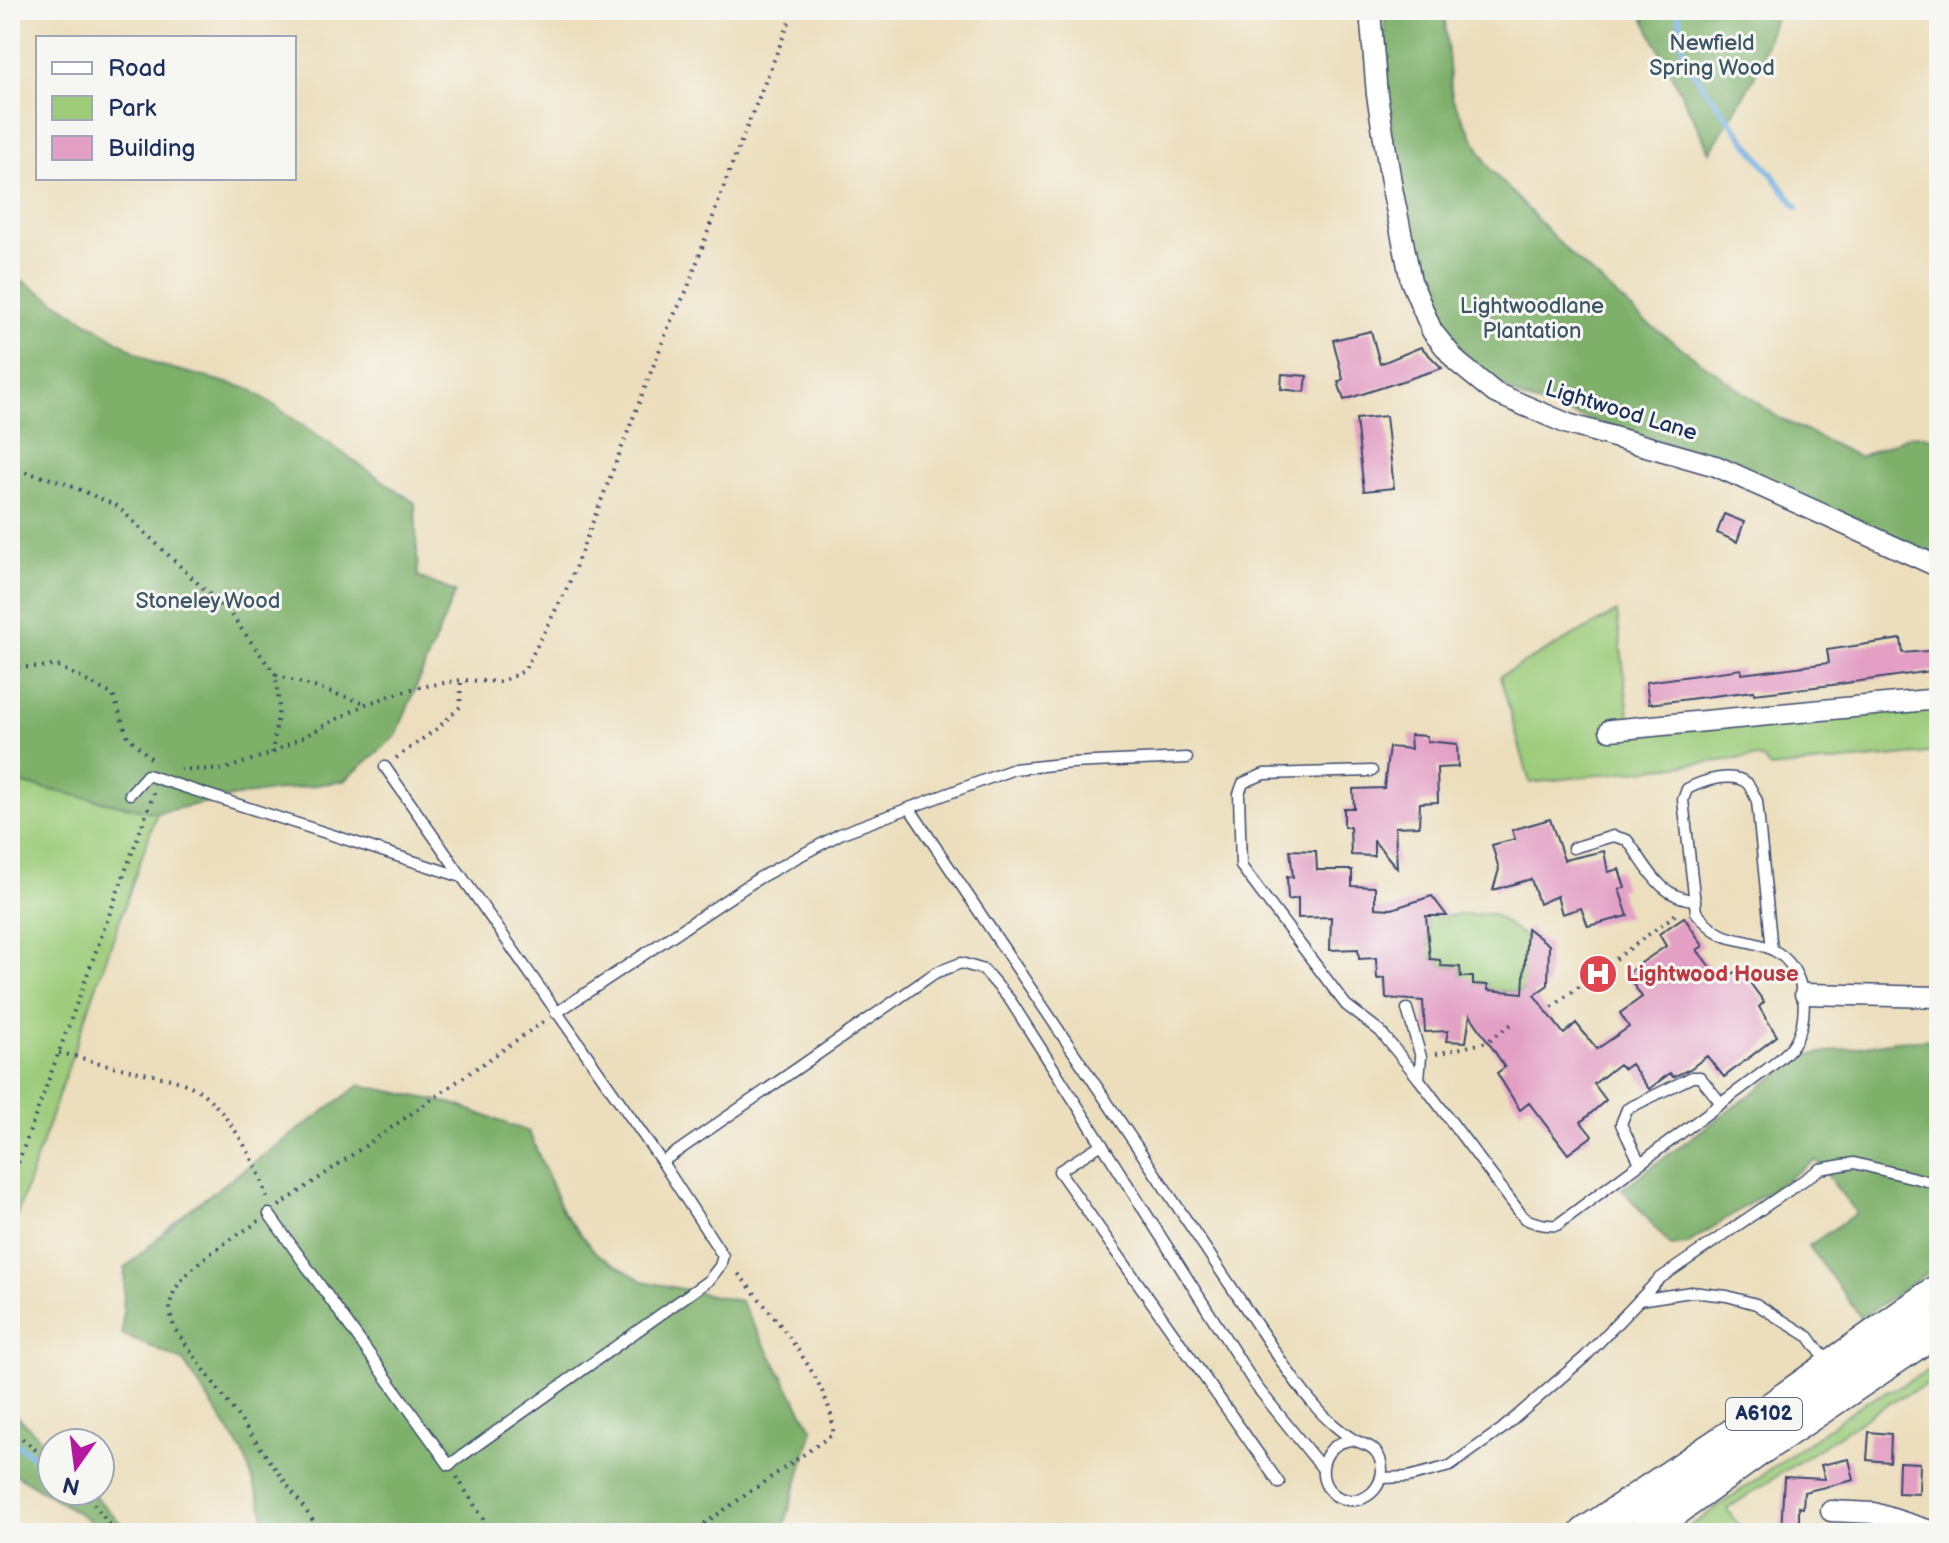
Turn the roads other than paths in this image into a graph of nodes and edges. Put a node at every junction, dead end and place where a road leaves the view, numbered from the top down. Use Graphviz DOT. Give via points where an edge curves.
graph roads {
  1 [pos="1370,15"];
  2 [pos="1939,567"];
  3 [pos="1939,699"];
  4 [pos="1610,730"];
  5 [pos="1187,758"];
  6 [pos="385,767"];
  7 [pos="1372,771"];
  8 [pos="130,794"];
  9 [pos="910,809"];
  10 [pos="1573,848"];
  11 [pos="462,877"];
  12 [pos="1695,900"];
  13 [pos="1772,950"];
  14 [pos="1805,994"];
  15 [pos="1939,997"];
  16 [pos="1407,1009"];
  17 [pos="556,1013"];
  18 [pos="1419,1079"];
  19 [pos="1721,1103"];
  20 [pos="1102,1144"];
  21 [pos="662,1162"];
  22 [pos="1640,1163"];
  23 [pos="1939,1184"];
  24 [pos="269,1214"];
  25 [pos="1939,1290"];
  26 [pos="1639,1300"];
  27 [pos="1939,1328"];
  28 [pos="1831,1367"];
  29 [pos="1354,1440"];
  30 [pos="1322,1468"];
  31 [pos="1381,1478"];
  32 [pos="1279,1483"];
  33 [pos="1831,1511"];
  34 [pos="1586,1533"];
  35 [pos="1643,1533"];
  36 [pos="1937,1533"];
  1 -- 2 [label="street, Lightwood Lane" via="1377,95 1411,281 1432,331 1457,362 1495,393 1568,424 1716,466"];
  3 -- 4 [label="street"];
  5 -- 9 [label="lane" via="1014,769"];
  6 -- 11 [label="lane"];
  7 -- 18 [label="lane" via="1264,774 1243,783 1241,866 1346,1005 1380,1031"];
  8 -- 11 [label="lane" via="147,775 161,774"];
  9 -- 17 [label="lane" via="842,833 759,878"];
  9 -- 29 [label="lane" via="1259,1328 1316,1408"];
  10 -- 12 [label="lane" via="1613,836 1627,840 1666,890"];
  11 -- 17 [label="lane"];
  12 -- 13 [label="lane" via="1696,912 1707,926 1729,939"];
  12 -- 13 [label="lane" via="1683,800 1687,789 1712,779 1740,779 1757,801"];
  13 -- 14 [label="lane" via="1784,959"];
  14 -- 15 [label="street"];
  14 -- 19 [label="lane" via="1800,1030 1791,1048"];
  16 -- 18 [label="lane" via="1421,1057"];
  17 -- 21 [label="lane"];
  18 -- 22 [label="lane" via="1533,1223 1557,1225"];
  19 -- 22 [label="lane"];
  19 -- 22 [label="lane" via="1700,1077 1692,1077 1627,1109 1621,1124"];
  20 -- 21 [label="lane" via="1010,1000 984,970 961,963 935,973"];
  20 -- 30 [label="lane" via="1256,1386"];
  20 -- 32 [label="lane" via="1059,1171"];
  21 -- 24 [label="lane" via="723,1256 720,1266 709,1280 449,1465"];
  23 -- 26 [label="lane" via="1854,1163 1820,1169 1659,1279"];
  25 -- 28 [label="highway, A6102"];
  26 -- 28 [label="lane" via="1691,1292 1756,1304 1809,1337"];
  26 -- 31 [label="lane" via="1585,1357 1450,1466"];
  27 -- 35 [label="highway, A6102"];
  28 -- 34 [label="highway, A6102"];
  29 -- 30 [label="lane" via="1330,1450"];
  29 -- 31 [label="lane" via="1379,1456"];
  30 -- 31 [label="lane" via="1326,1484 1345,1499 1369,1495"];
  33 -- 36 [label="street" via="1874,1513"];
}
